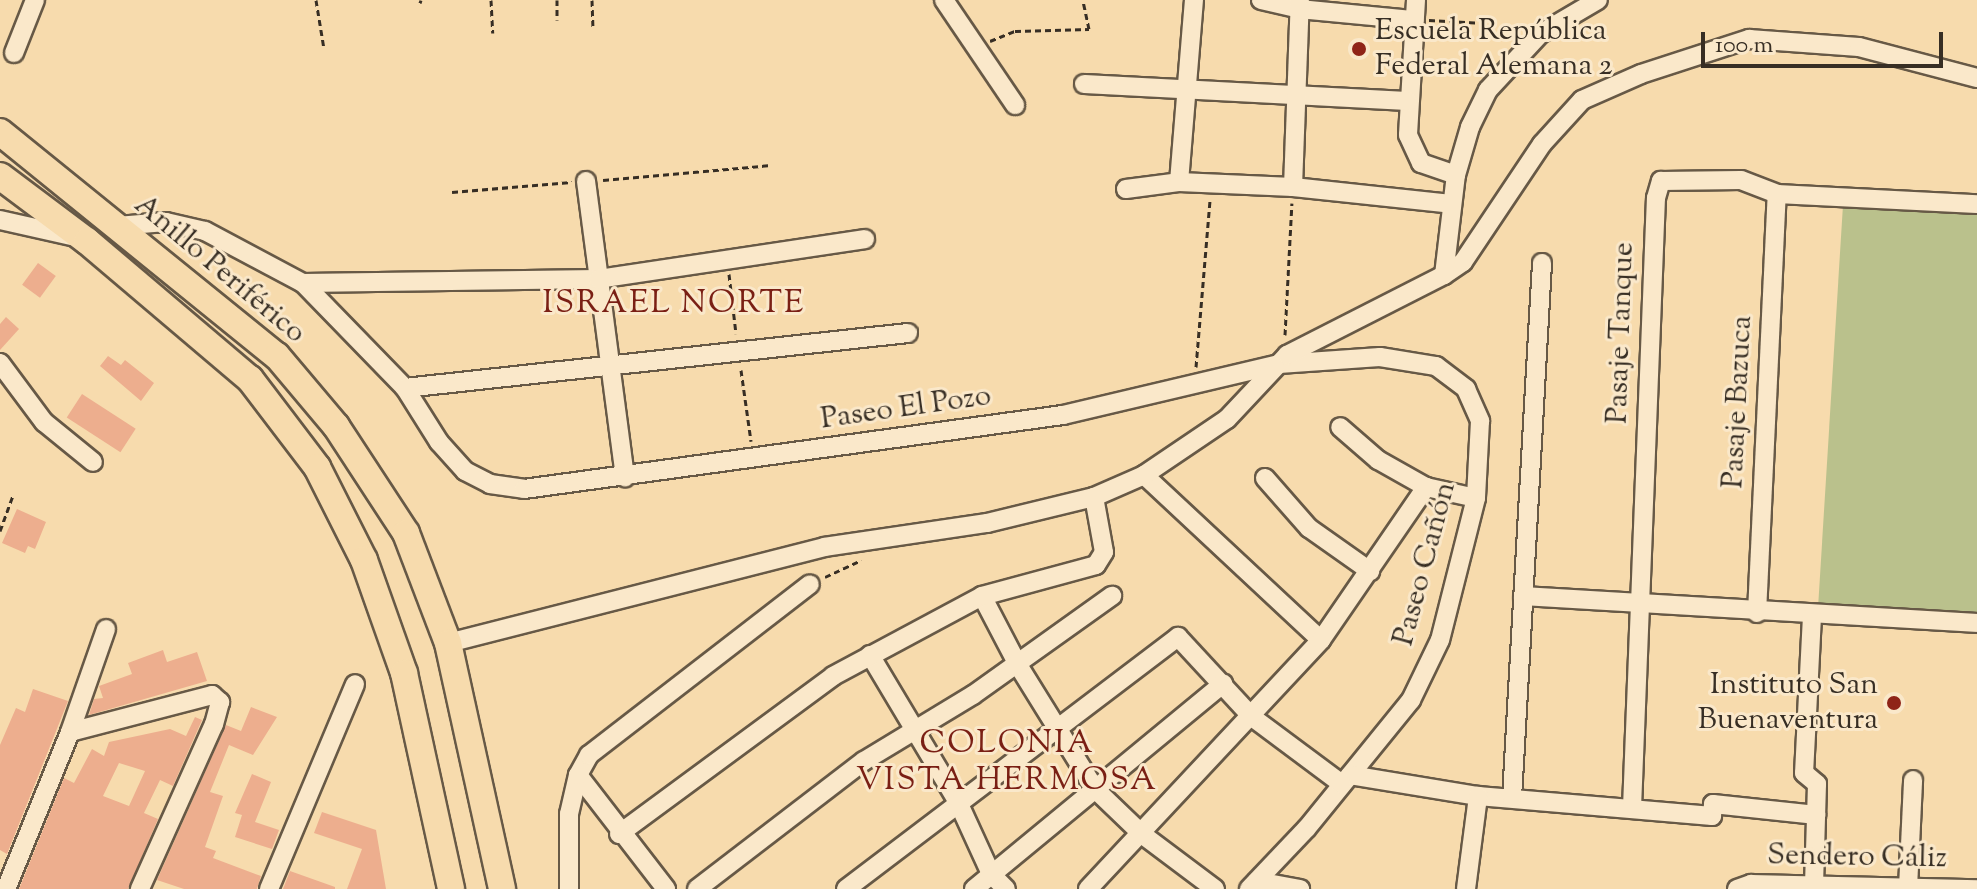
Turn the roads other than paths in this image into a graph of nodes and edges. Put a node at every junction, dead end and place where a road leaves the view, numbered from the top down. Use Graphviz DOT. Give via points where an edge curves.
graph roads {
  1 [pos="35,0"];
  2 [pos="944,0"];
  3 [pos="1194,0"];
  4 [pos="1261,0"];
  5 [pos="1416,0"];
  6 [pos="1598,0"];
  7 [pos="1300,5"];
  8 [pos="1414,20"];
  9 [pos="14,53"];
  10 [pos="1977,78"];
  11 [pos="1084,84"];
  12 [pos="1185,86"];
  13 [pos="1298,93"];
  14 [pos="1408,101"];
  15 [pos="1015,105"];
  16 [pos="3,132"];
  17 [pos="1456,175"];
  18 [pos="0,176"];
  19 [pos="586,181"];
  20 [pos="1179,182"];
  21 [pos="1293,187"];
  22 [pos="1126,189"];
  23 [pos="1777,194"];
  24 [pos="1451,204"];
  25 [pos="1977,204"];
  26 [pos="0,220"];
  27 [pos="117,226"];
  28 [pos="865,239"];
  29 [pos="87,241"];
  30 [pos="1542,263"];
  31 [pos="1444,275"];
  32 [pos="598,279"];
  33 [pos="303,283"];
  34 [pos="908,333"];
  35 [pos="1283,360"];
  36 [pos="0,363"];
  37 [pos="610,364"];
  38 [pos="405,388"];
  39 [pos="1340,427"];
  40 [pos="93,462"];
  41 [pos="1144,475"];
  42 [pos="625,477"];
  43 [pos="1265,478"];
  44 [pos="1426,487"];
  45 [pos="1094,497"];
  46 [pos="1476,498"];
  47 [pos="1370,571"];
  48 [pos="810,584"];
  49 [pos="982,596"];
  50 [pos="1112,596"];
  51 [pos="1523,596"];
  52 [pos="1639,603"];
  53 [pos="1757,613"];
  54 [pos="1812,616"];
  55 [pos="1977,623"];
  56 [pos="106,629"];
  57 [pos="1321,640"];
  58 [pos="448,643"];
  59 [pos="870,655"];
  60 [pos="1018,665"];
  61 [pos="355,684"];
  62 [pos="1223,684"];
  63 [pos="1252,717"];
  64 [pos="1056,730"];
  65 [pos="914,731"];
  66 [pos="70,732"];
  67 [pos="578,775"];
  68 [pos="1346,779"];
  69 [pos="1913,780"];
  70 [pos="1095,789"];
  71 [pos="1478,796"];
  72 [pos="1512,798"];
  73 [pos="959,804"];
  74 [pos="1632,808"];
  75 [pos="1816,815"];
  76 [pos="619,834"];
  77 [pos="1143,835"];
  78 [pos="991,874"];
  79 [pos="1253,885"];
  80 [pos="1824,886"];
  81 [pos="1908,888"];
  82 [pos="6,889"];
  83 [pos="140,889"];
  84 [pos="269,889"];
  85 [pos="451,889"];
  86 [pos="502,889"];
  87 [pos="569,889"];
  88 [pos="666,889"];
  89 [pos="697,889"];
  90 [pos="846,889"];
  91 [pos="974,889"];
  92 [pos="1006,889"];
  93 [pos="1088,889"];
  94 [pos="1215,889"];
  95 [pos="1300,889"];
  96 [pos="1466,889"];
  97 [pos="1737,889"];
  98 [pos="1939,889"];
  99 [pos="1977,889"];
  1 -- 9 [label="street"];
  2 -- 15 [label="street"];
  3 -- 12 [label="street"];
  4 -- 7 [label="street"];
  5 -- 8 [label="street"];
  6 -- 17 [label="street" via="1517,53 1488,90"];
  7 -- 8 [label="street"];
  7 -- 13 [label="street"];
  8 -- 14 [label="street"];
  10 -- 31 [label="street, Paseo El Pozo" via="1859,47 1749,39 1641,74 1582,100 1542,144 1463,262"];
  11 -- 12 [label="street"];
  12 -- 13 [label="street"];
  12 -- 20 [label="street"];
  13 -- 14 [label="street"];
  13 -- 21 [label="street"];
  14 -- 17 [label="street" via="1411,148 1421,163"];
  16 -- 27 [label="highway, Anillo Periférico"];
  17 -- 24 [label="street"];
  18 -- 29 [label="highway, Anillo Periférico"];
  19 -- 32 [label="street"];
  20 -- 21 [label="street"];
  20 -- 22 [label="street"];
  21 -- 24 [label="street"];
  23 -- 25 [label="street, Pasaje Tanque"];
  23 -- 52 [label="street, Pasaje Tanque" via="1741,180 1683,177 1661,181 1657,190"];
  23 -- 53 [label="street, Pasaje Bazuca"];
  24 -- 31 [label="street"];
  26 -- 29 [label="street"];
  27 -- 33 [label="street, Paseo El Pozo" via="166,222 205,231"];
  27 -- 58 [label="highway, Anillo Periférico" via="277,356 336,426 406,533"];
  28 -- 32 [label="street"];
  29 -- 85 [label="highway, Anillo Periférico" via="250,379 317,467 364,560 404,673"];
  30 -- 51 [label="street"];
  31 -- 35 [label="street, Paseo El Pozo"];
  32 -- 33 [label="street"];
  32 -- 37 [label="street"];
  33 -- 38 [label="street, Paseo El Pozo"];
  34 -- 37 [label="street"];
  35 -- 41 [label="street" via="1227,419"];
  35 -- 42 [label="street, Paseo El Pozo" via="1063,415"];
  35 -- 46 [label="street, Paseo Cañón" via="1380,357 1436,366 1466,389 1480,421"];
  36 -- 40 [label="street" via="44,422"];
  37 -- 38 [label="street"];
  37 -- 42 [label="street"];
  38 -- 42 [label="street, Paseo El Pozo" via="439,442 465,471 490,484 524,489"];
  39 -- 44 [label="street" via="1378,460"];
  41 -- 45 [label="street"];
  41 -- 57 [label="street"];
  43 -- 47 [label="street" via="1309,528"];
  44 -- 46 [label="street"];
  44 -- 47 [label="street"];
  45 -- 49 [label="street" via="1104,552 1096,565"];
  45 -- 58 [label="street" via="987,523 824,547"];
  46 -- 68 [label="street, Paseo Cañón" via="1440,640 1411,700"];
  47 -- 57 [label="street"];
  48 -- 67 [label="street" via="609,737 589,755"];
  49 -- 59 [label="street"];
  49 -- 60 [label="street"];
  50 -- 60 [label="street"];
  51 -- 52 [label="street"];
  51 -- 72 [label="street"];
  52 -- 53 [label="street"];
  52 -- 74 [label="street, Pasaje Tanque"];
  53 -- 54 [label="street"];
  54 -- 55 [label="street"];
  54 -- 75 [label="street" via="1804,773 1817,784"];
  56 -- 66 [label="street"];
  57 -- 63 [label="street"];
  58 -- 86 [label="highway, Anillo Periférico"];
  59 -- 65 [label="street"];
  59 -- 76 [label="street" via="833,676"];
  60 -- 64 [label="street"];
  60 -- 65 [label="street"];
  61 -- 84 [label="street"];
  62 -- 63 [label="street"];
  62 -- 64 [label="street" via="1178,637"];
  62 -- 70 [label="street"];
  63 -- 68 [label="street"];
  63 -- 77 [label="street"];
  64 -- 70 [label="street"];
  64 -- 73 [label="street"];
  65 -- 73 [label="street"];
  65 -- 89 [label="street" via="864,761"];
  66 -- 82 [label="street"];
  66 -- 83 [label="street" via="201,696 212,695 220,702"];
  67 -- 76 [label="street"];
  67 -- 87 [label="street" via="569,814"];
  68 -- 71 [label="street"];
  68 -- 79 [label="street, Paseo Cañón"];
  69 -- 81 [label="street"];
  70 -- 77 [label="street"];
  70 -- 78 [label="street"];
  71 -- 72 [label="street"];
  71 -- 96 [label="street"];
  72 -- 74 [label="street"];
  73 -- 78 [label="street"];
  73 -- 90 [label="street"];
  74 -- 75 [label="street" via="1712,816 1713,804"];
  75 -- 80 [label="street"];
  76 -- 88 [label="street"];
  77 -- 93 [label="street"];
  77 -- 94 [label="street"];
  78 -- 91 [label="street"];
  78 -- 92 [label="street"];
  79 -- 95 [label="street"];
  80 -- 81 [label="street, Sendero Cáliz"];
  80 -- 97 [label="street, Sendero Cáliz" via="1751,884"];
  81 -- 98 [label="street, Sendero Cáliz"];
  98 -- 99 [label="street, Sendero Cáliz"];
}
